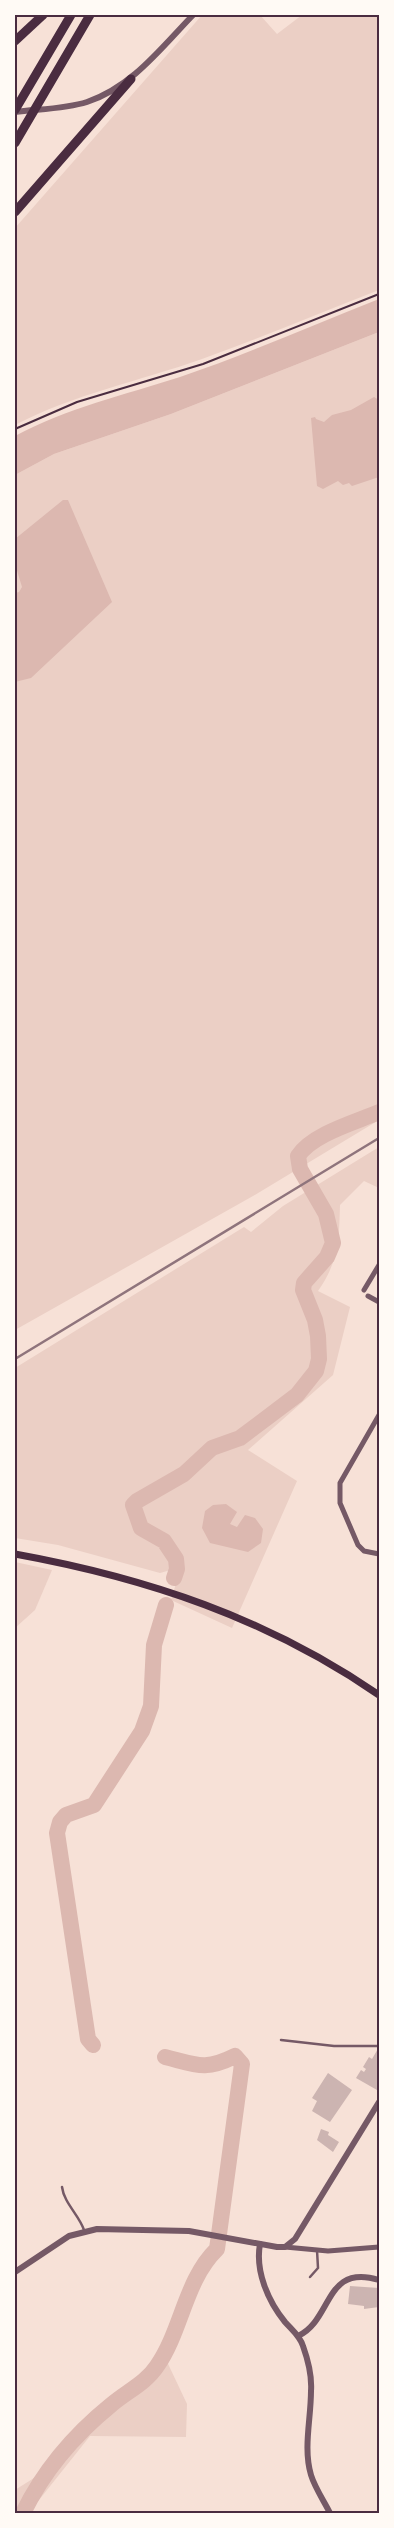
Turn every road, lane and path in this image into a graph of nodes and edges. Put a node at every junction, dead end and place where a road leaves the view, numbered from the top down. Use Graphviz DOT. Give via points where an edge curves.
graph roads {
  1 [pos="43,15"];
  2 [pos="71,15"];
  3 [pos="90,15"];
  4 [pos="194,15"];
  5 [pos="15,41"];
  6 [pos="131,79"];
  7 [pos="15,111"];
  8 [pos="15,143"];
  9 [pos="15,212"];
  10 [pos="379,294"];
  11 [pos="15,428"];
  12 [pos="379,1265"];
  13 [pos="364,1290"];
  14 [pos="368,1296"];
  15 [pos="379,1302"];
  16 [pos="379,1416"];
  17 [pos="15,1554"];
  18 [pos="379,1554"];
  19 [pos="379,1695"];
  20 [pos="281,2040"];
  21 [pos="379,2046"];
  22 [pos="379,2102"];
  23 [pos="62,2187"];
  24 [pos="84,2230"];
  25 [pos="260,2244"];
  26 [pos="285,2247"];
  27 [pos="379,2247"];
  28 [pos="314,2250"];
  29 [pos="15,2272"];
  30 [pos="310,2277"];
  31 [pos="379,2280"];
  32 [pos="15,2291"];
  33 [pos="15,2309"];
  34 [pos="298,2336"];
  35 [pos="330,2513"];
  1 -- 5 [label="highway"];
  2 -- 7 [label="highway"];
  3 -- 8 [label="highway"];
  4 -- 6 [label="street"];
  6 -- 7 [label="street" via="100,97 69,106"];
  6 -- 9 [label="highway"];
  10 -- 11 [label="path" via="203,364 78,402"];
  12 -- 13 [label="street"];
  14 -- 15 [label="street"];
  16 -- 18 [label="street" via="340,1483 339,1494 358,1545 364,1551"];
  17 -- 19 [label="main road" via="97,1570 181,1594 282,1638"];
  20 -- 21 [label="lane" via="334,2046"];
  22 -- 26 [label="street" via="295,2239"];
  23 -- 24 [label="lane" via="63,2195 80,2218"];
  24 -- 25 [label="street" via="189,2231"];
  24 -- 29 [label="street" via="63,2239"];
  25 -- 26 [label="street"];
  25 -- 34 [label="street" via="259,2265 268,2296"];
  26 -- 28 [label="street"];
  27 -- 28 [label="street" via="347,2251"];
  28 -- 30 [label="lane" via="318,2268"];
  31 -- 34 [label="street" via="359,2277 340,2284 310,2327"];
  32 -- 33 [label="path"];
  34 -- 35 [label="street" via="311,2379 308,2452 311,2476"];
}
